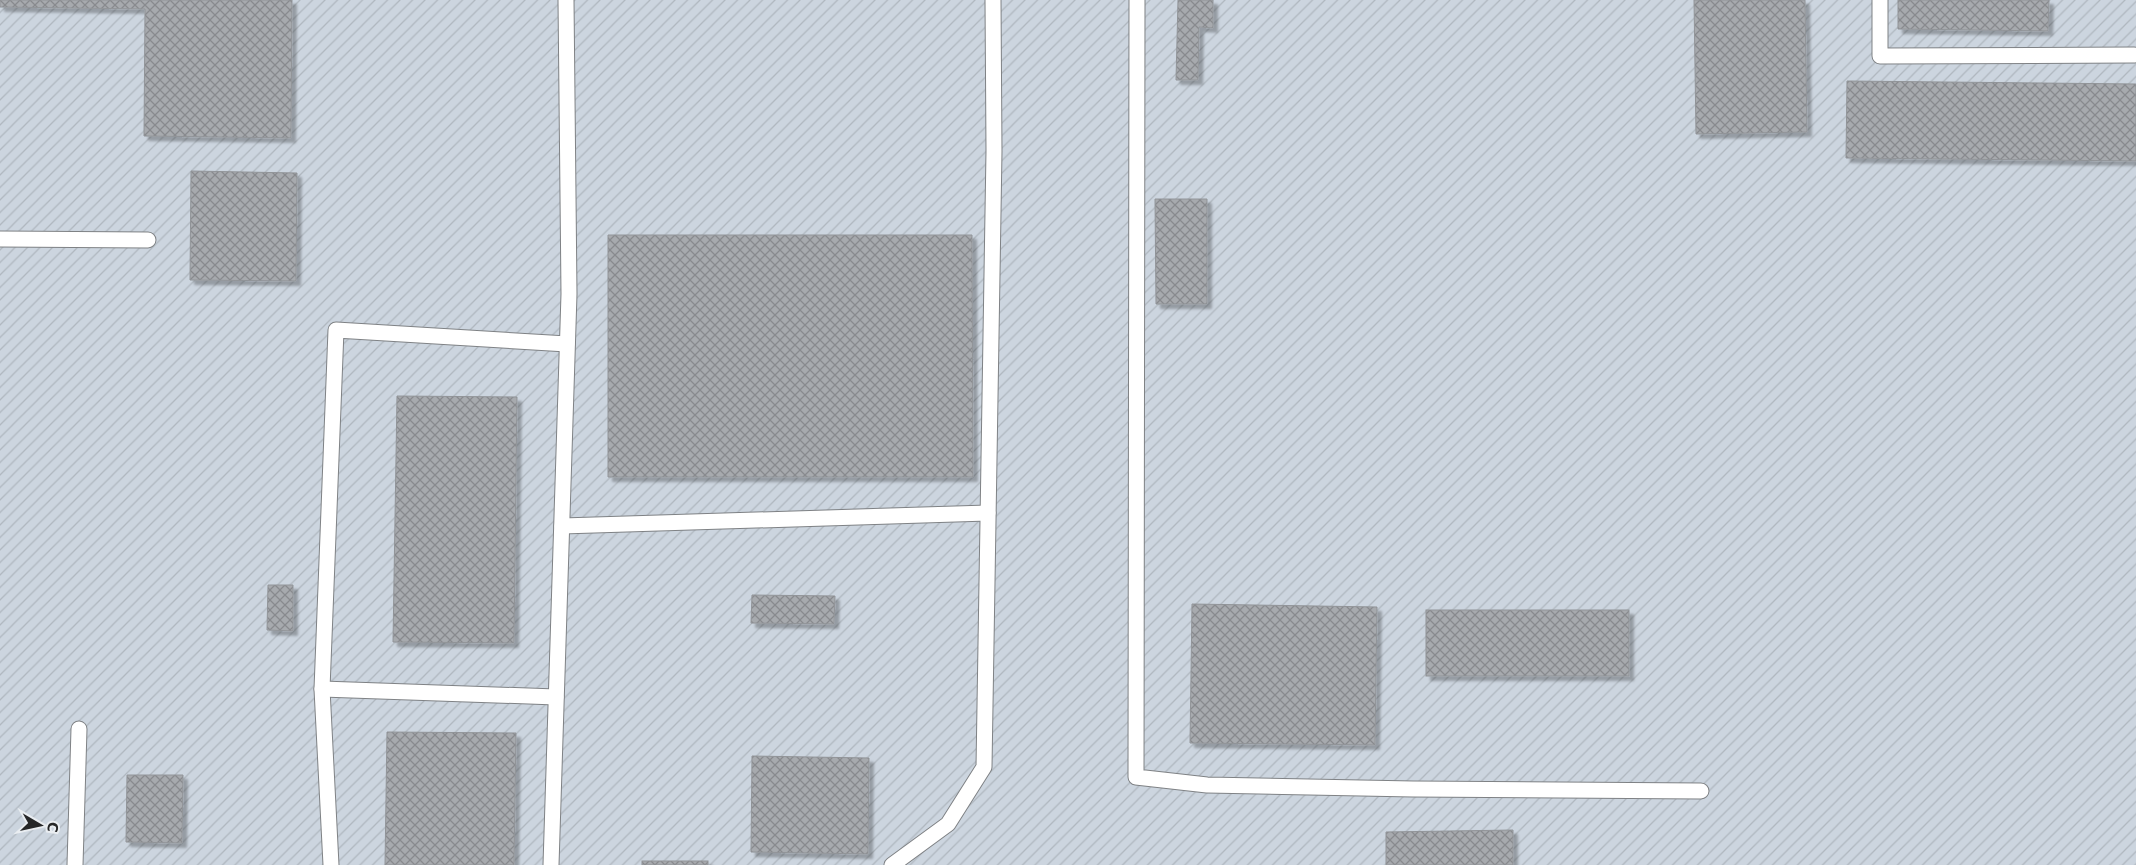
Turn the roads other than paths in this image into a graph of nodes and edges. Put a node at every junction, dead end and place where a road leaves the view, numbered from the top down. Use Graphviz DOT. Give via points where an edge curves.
graph roads {
  1 [pos="566,0"];
  2 [pos="993,0"];
  3 [pos="1137,0"];
  4 [pos="1880,0"];
  5 [pos="2134,55"];
  6 [pos="0,239"];
  7 [pos="148,240"];
  8 [pos="567,344"];
  9 [pos="988,513"];
  10 [pos="562,526"];
  11 [pos="322,689"];
  12 [pos="556,697"];
  13 [pos="79,729"];
  14 [pos="1701,791"];
  15 [pos="75,865"];
  16 [pos="331,865"];
  17 [pos="551,865"];
  18 [pos="892,865"];
  1 -- 8 [label="lane"];
  2 -- 9 [label="lane"];
  3 -- 14 [label="lane" via="1136,777 1207,785"];
  4 -- 5 [label="lane" via="1880,56"];
  6 -- 7 [label="lane"];
  8 -- 10 [label="lane"];
  8 -- 11 [label="lane" via="336,330"];
  9 -- 10 [label="lane"];
  9 -- 18 [label="lane" via="984,768 948,824"];
  10 -- 12 [label="lane"];
  11 -- 12 [label="lane"];
  11 -- 16 [label="lane"];
  12 -- 17 [label="lane"];
  13 -- 15 [label="lane"];
}
